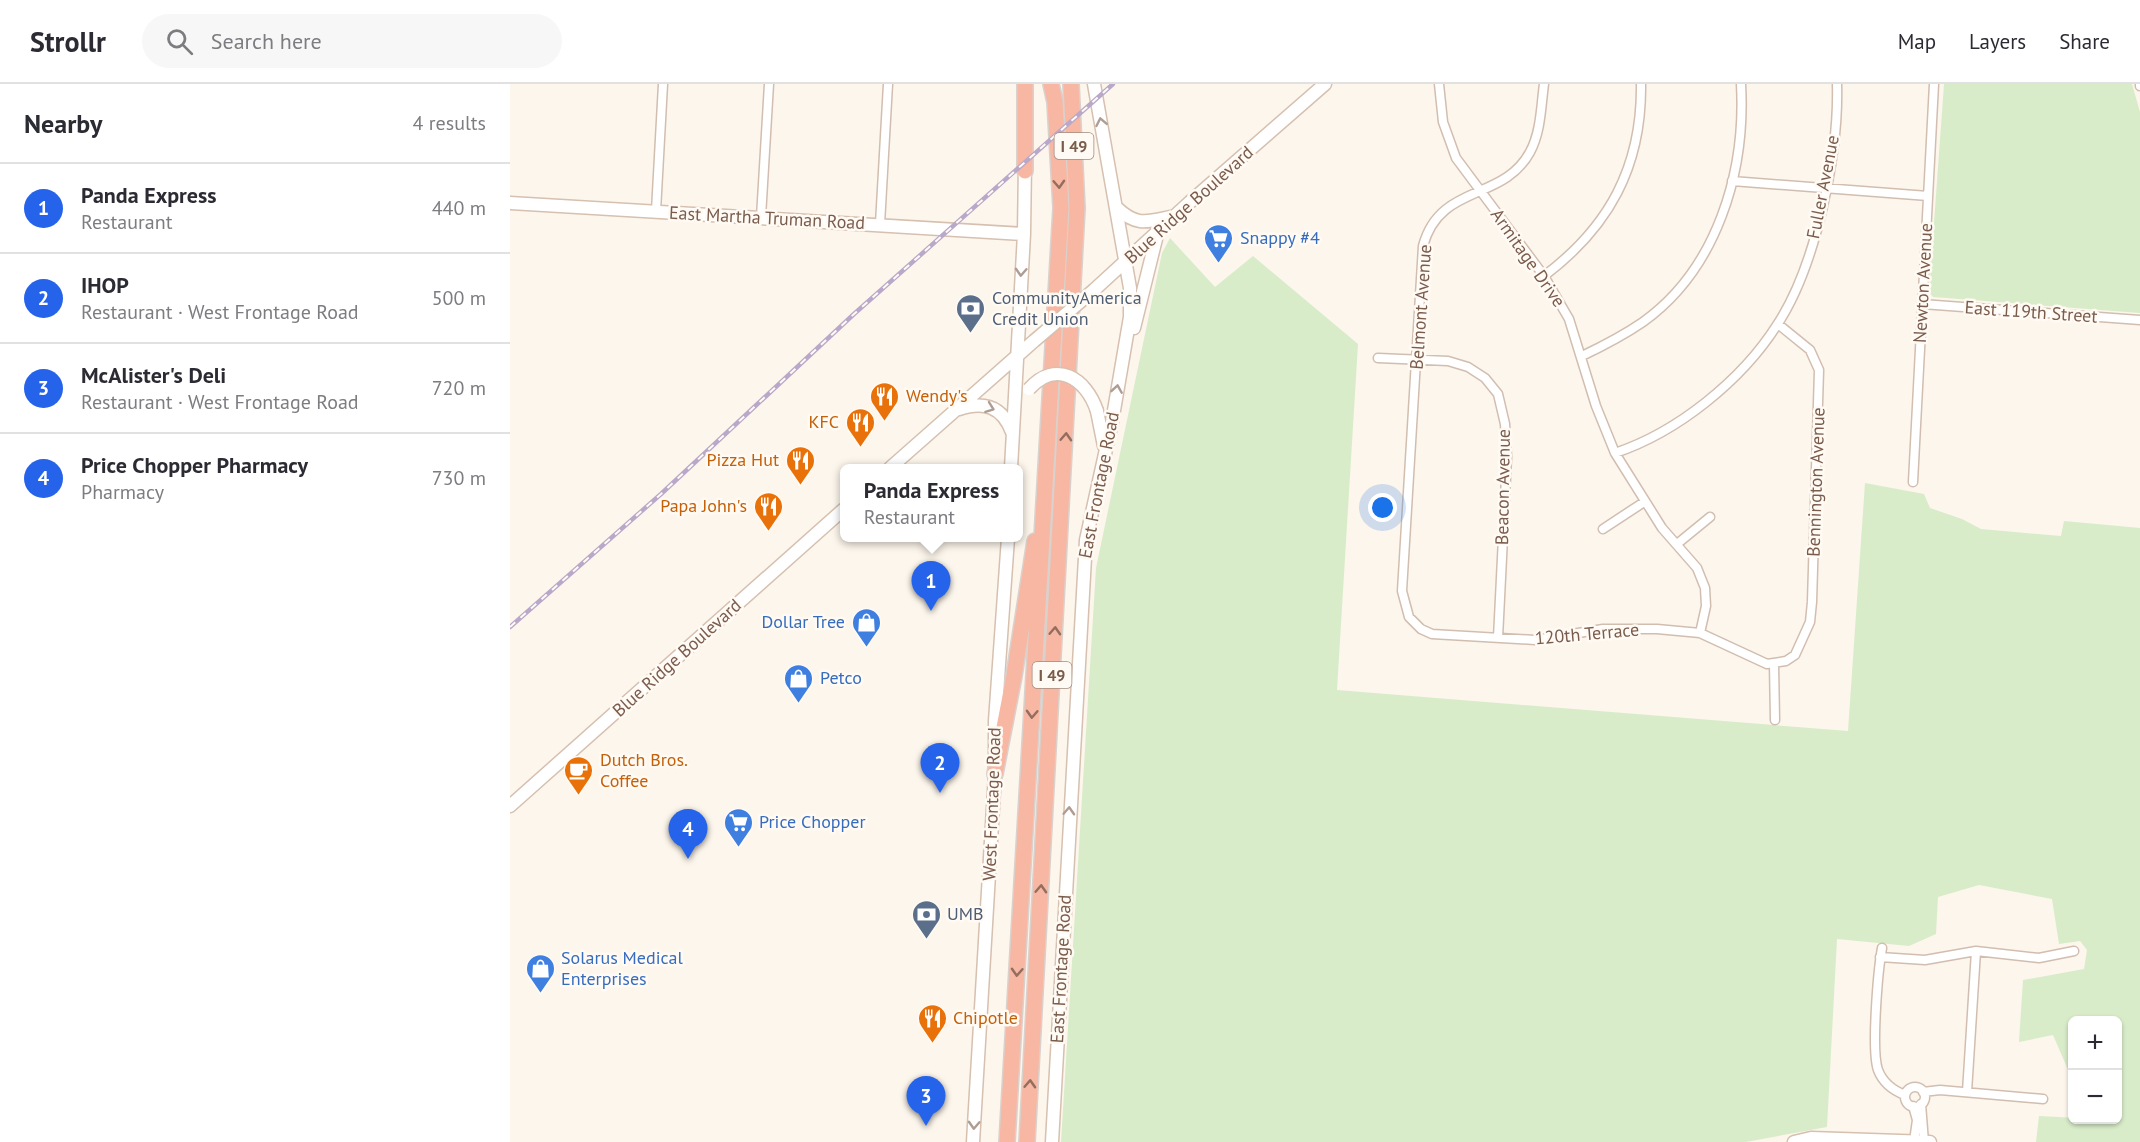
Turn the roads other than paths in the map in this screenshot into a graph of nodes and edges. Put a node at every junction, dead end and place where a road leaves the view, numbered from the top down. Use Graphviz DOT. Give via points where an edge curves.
graph roads {
  1 [pos="663,84"];
  2 [pos="769,84"];
  3 [pos="888,84"];
  4 [pos="1017,84"];
  5 [pos="1025,84"];
  6 [pos="1051,84"];
  7 [pos="1071,84"];
  8 [pos="1094,84"];
  9 [pos="1325,84"];
  10 [pos="1439,84"];
  11 [pos="1544,84"];
  12 [pos="1641,84"];
  13 [pos="1741,84"];
  14 [pos="1837,84"];
  15 [pos="1934,84"];
  16 [pos="1025,171"];
  17 [pos="1732,182"];
  18 [pos="1826,189"];
  19 [pos="1481,191"];
  20 [pos="1928,196"];
  21 [pos="510,203"];
  22 [pos="656,206"];
  23 [pos="1117,208"];
  24 [pos="1176,216"];
  25 [pos="761,217"];
  26 [pos="881,219"];
  27 [pos="1158,232"];
  28 [pos="1024,234"];
  29 [pos="1126,263"];
  30 [pos="1544,276"];
  31 [pos="1922,304"];
  32 [pos="2140,320"];
  33 [pos="1778,324"];
  34 [pos="1017,356"];
  35 [pos="1582,356"];
  36 [pos="1378,358"];
  37 [pos="1122,360"];
  38 [pos="1416,360"];
  39 [pos="955,411"];
  40 [pos="1014,417"];
  41 [pos="1013,435"];
  42 [pos="1105,450"];
  43 [pos="1616,453"];
  44 [pos="895,464"];
  45 [pos="1011,464"];
  46 [pos="1913,482"];
  47 [pos="1046,488"];
  48 [pos="1644,502"];
  49 [pos="840,513"];
  50 [pos="1710,517"];
  51 [pos="1603,529"];
  52 [pos="1008,542"];
  53 [pos="1677,544"];
  54 [pos="1402,586"];
  55 [pos="1700,633"];
  56 [pos="1498,638"];
  57 [pos="1774,664"];
  58 [pos="1775,720"];
  59 [pos="995,774"];
  60 [pos="510,806"];
  61 [pos="1976,951"];
  62 [pos="2074,951"];
  63 [pos="1923,1092"];
  64 [pos="1967,1092"];
  65 [pos="1905,1095"];
  66 [pos="2043,1099"];
  67 [pos="1917,1105"];
  68 [pos="1921,1141"];
  69 [pos="973,1142"];
  70 [pos="1007,1142"];
  71 [pos="1027,1142"];
  72 [pos="1052,1142"];
  73 [pos="1794,1142"];
  1 -- 22 [label="street"];
  2 -- 25 [label="street"];
  3 -- 26 [label="street"];
  4 -- 16 [label="street"];
  5 -- 16 [label="highway"];
  6 -- 47 [label="highway, I 49, one-way" via="1060,208"];
  71 -- 7 [label="highway, I 49, one-way" via="1077,208"];
  23 -- 8 [label="street, East Frontage Road, one-way"];
  9 -- 24 [label="street, Blue Ridge Boulevard"];
  10 -- 19 [label="street, Armitage Drive" via="1447,138 1456,158"];
  11 -- 19 [label="street, Belmont Avenue" via="1539,124 1529,154 1509,177"];
  12 -- 30 [label="street" via="1632,157 1615,200 1584,243"];
  13 -- 17 [label="street"];
  14 -- 18 [label="street, Fuller Avenue"];
  15 -- 20 [label="street, Newton Avenue"];
  16 -- 28 [label="street"];
  17 -- 18 [label="street"];
  17 -- 35 [label="street" via="1712,239 1693,271 1669,299 1617,339"];
  18 -- 20 [label="street"];
  18 -- 33 [label="street, Fuller Avenue" via="1804,269"];
  19 -- 30 [label="street, Armitage Drive"];
  19 -- 38 [label="street, Belmont Avenue" via="1445,208 1426,236"];
  20 -- 31 [label="street, Newton Avenue"];
  21 -- 22 [label="street, East Martha Truman Road"];
  22 -- 25 [label="street, East Martha Truman Road"];
  23 -- 24 [label="street" via="1135,221"];
  23 -- 29 [label="street, East Frontage Road"];
  24 -- 27 [label="street, Blue Ridge Boulevard"];
  25 -- 26 [label="street, East Martha Truman Road"];
  26 -- 28 [label="street, East Martha Truman Road"];
  27 -- 29 [label="street, Blue Ridge Boulevard"];
  27 -- 37 [label="street" via="1130,343"];
  28 -- 34 [label="street, one-way"];
  29 -- 34 [label="street, Blue Ridge Boulevard, bridge"];
  29 -- 37 [label="street, East Frontage Road" via="1130,317"];
  30 -- 35 [label="street, Armitage Drive" via="1569,319"];
  31 -- 32 [label="street, East 119th Street"];
  31 -- 46 [label="street, Newton Avenue"];
  33 -- 43 [label="street, Fuller Avenue" via="1743,366 1705,401 1657,434"];
  33 -- 57 [label="street, Bennington Avenue" via="1810,350 1819,370 1810,622 1795,655"];
  34 -- 39 [label="street, Blue Ridge Boulevard"];
  34 -- 40 [label="street"];
  35 -- 43 [label="street, Armitage Drive" via="1596,406"];
  36 -- 38 [label="street, Beacon Avenue"];
  42 -- 37 [label="street, East Frontage Road, one-way"];
  38 -- 54 [label="street, Belmont Avenue"];
  38 -- 56 [label="street, Beacon Avenue" via="1448,361 1468,367 1485,378 1498,394 1507,457"];
  39 -- 41 [label="street, one-way" via="982,405 993,407 1007,421"];
  39 -- 44 [label="street, Blue Ridge Boulevard"];
  40 -- 41 [label="street"];
  40 -- 42 [label="street, bridge" via="1036,381 1047,377 1076,378 1091,393"];
  41 -- 45 [label="street"];
  72 -- 42 [label="street, East Frontage Road, one-way" via="1080,614 1086,540"];
  43 -- 48 [label="street, Armitage Drive"];
  47 -- 59 [label="highway"];
  47 -- 70 [label="highway, I 49, one-way"];
  48 -- 51 [label="street"];
  48 -- 53 [label="street, Armitage Drive"];
  49 -- 60 [label="street, Blue Ridge Boulevard"];
  50 -- 53 [label="street"];
  52 -- 59 [label="street, West Frontage Road"];
  53 -- 55 [label="street, Armitage Drive" via="1697,568 1705,588 1707,606"];
  54 -- 56 [label="street, 120th Terrace" via="1404,606 1421,629 1432,634"];
  55 -- 56 [label="street, 120th Terrace" via="1617,629 1535,640"];
  55 -- 57 [label="street, 120th Terrace"];
  57 -- 58 [label="street"];
  59 -- 69 [label="street, West Frontage Road, one-way"];
  61 -- 62 [label="street" via="2039,957"];
  61 -- 64 [label="street"];
  61 -- 65 [label="street" via="1925,960 1881,952 1875,1056 1890,1088"];
  63 -- 64 [label="street"];
  63 -- 65 [label="street" via="1913,1087"];
  63 -- 67 [label="street" via="1924,1097"];
  64 -- 66 [label="street"];
  65 -- 67 [label="street" via="1908,1104"];
  67 -- 68 [label="street"];
  68 -- 73 [label="street" via="1811,1138"];
}
